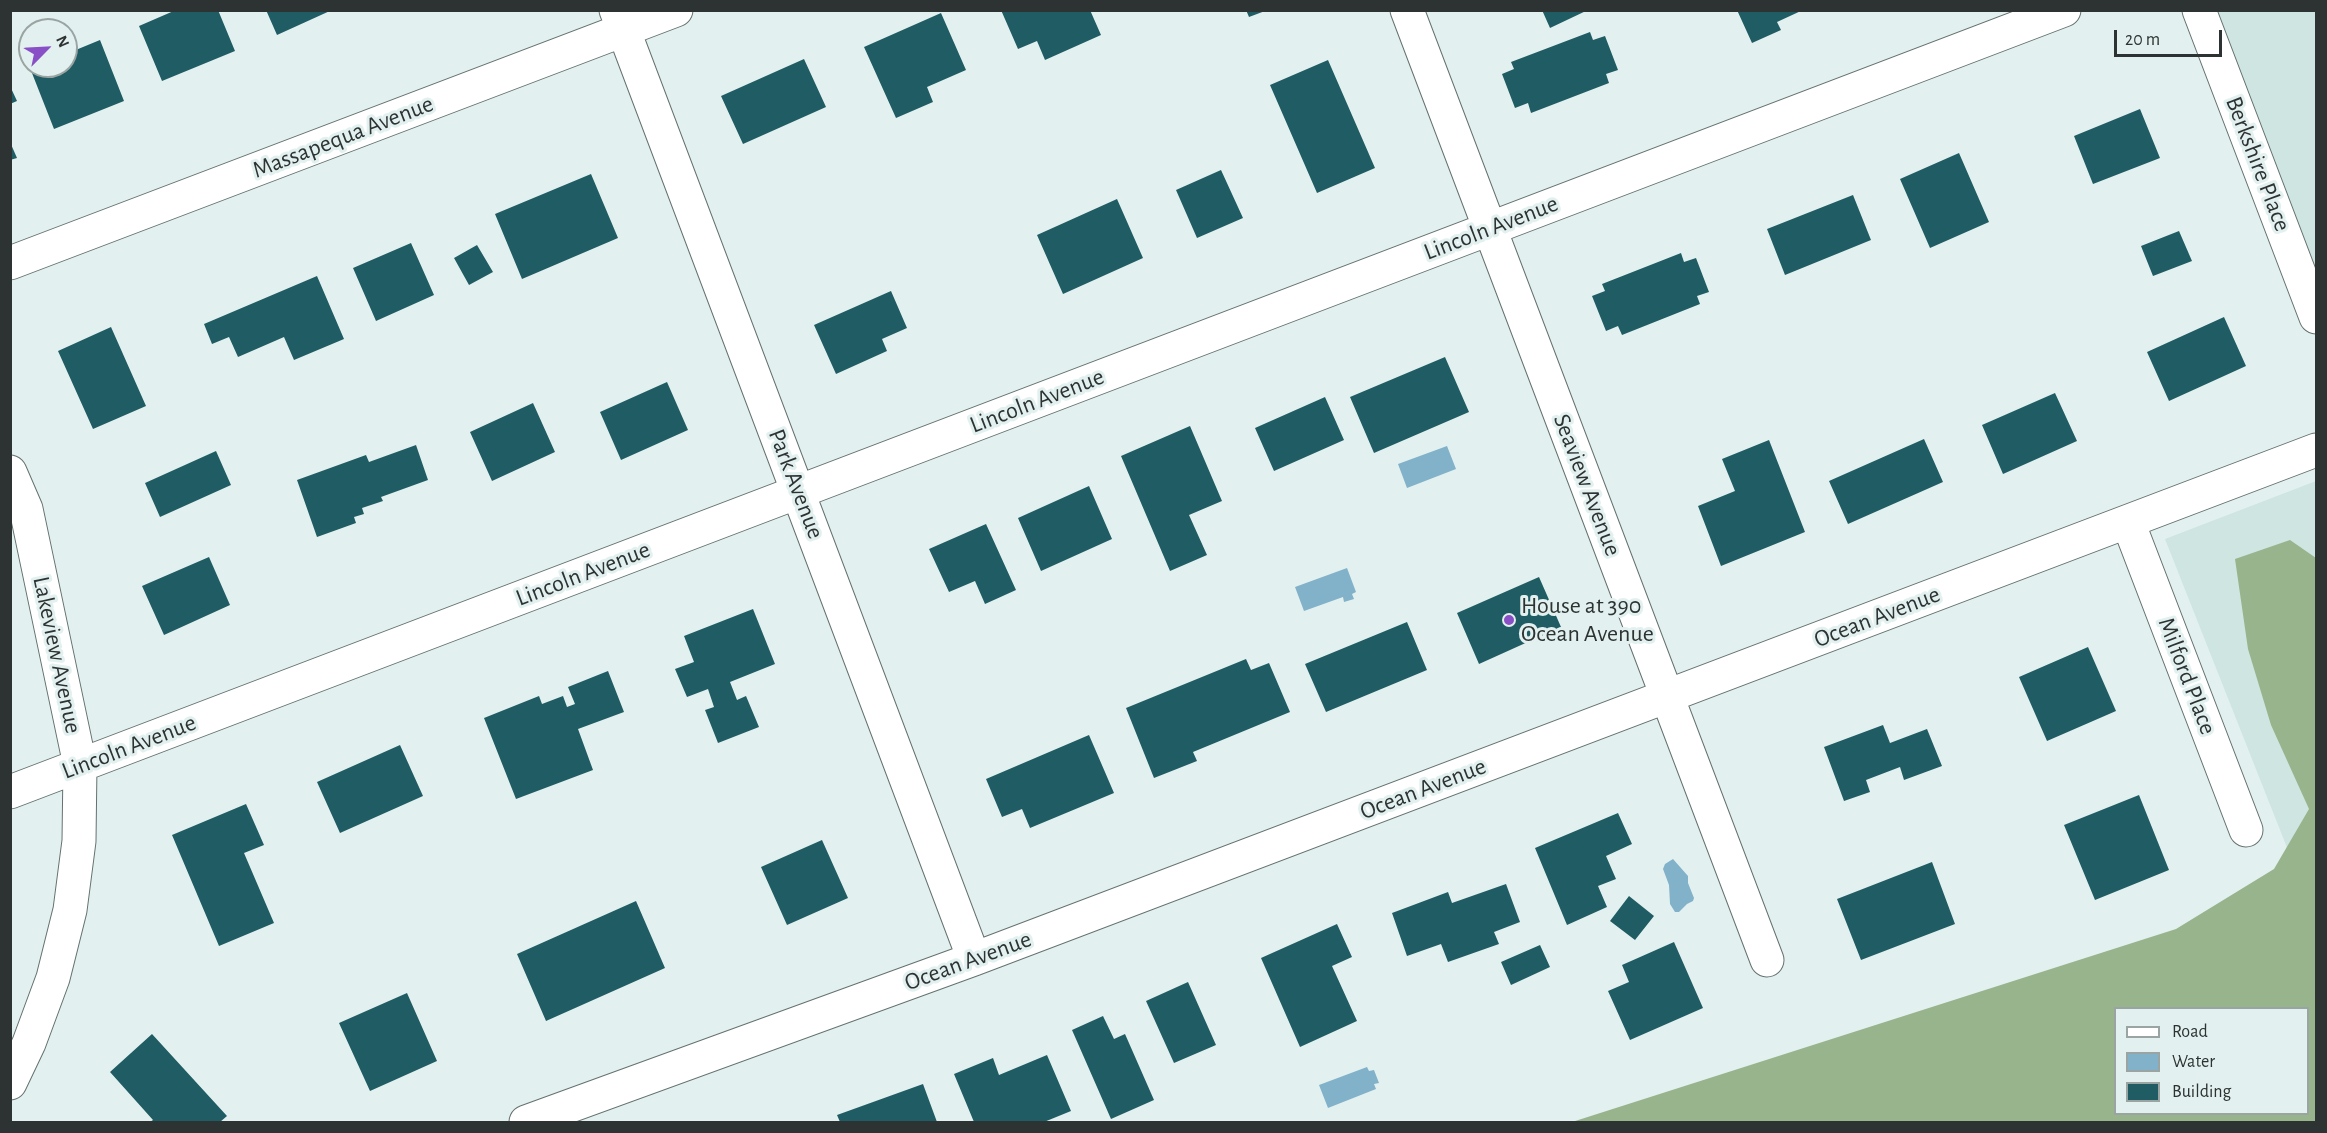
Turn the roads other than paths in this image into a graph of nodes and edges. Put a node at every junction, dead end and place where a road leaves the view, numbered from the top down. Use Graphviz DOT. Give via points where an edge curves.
graph roads {
  1 [pos="676,10"];
  2 [pos="1407,10"];
  3 [pos="2064,10"];
  4 [pos="2199,10"];
  5 [pos="620,20"];
  6 [pos="1490,229"];
  7 [pos="10,263"];
  8 [pos="2316,317"];
  9 [pos="2316,450"];
  10 [pos="10,472"];
  11 [pos="799,491"];
  12 [pos="2128,522"];
  13 [pos="1667,696"];
  14 [pos="81,765"];
  15 [pos="10,792"];
  16 [pos="2246,830"];
  17 [pos="974,959"];
  18 [pos="1767,960"];
  19 [pos="10,1083"];
  20 [pos="526,1122"];
  1 -- 5 [label="street, Massapequa Avenue"];
  2 -- 6 [label="street, Seaview Avenue"];
  3 -- 6 [label="street, Lincoln Avenue"];
  4 -- 8 [label="street, Berkshire Place"];
  5 -- 7 [label="street, Massapequa Avenue"];
  5 -- 11 [label="street, Park Avenue"];
  6 -- 11 [label="street, Lincoln Avenue"];
  6 -- 13 [label="street, Seaview Avenue"];
  9 -- 12 [label="street, Ocean Avenue"];
  10 -- 14 [label="street, Lakeview Avenue" via="26,509"];
  11 -- 14 [label="street, Lincoln Avenue"];
  11 -- 17 [label="street, Park Avenue"];
  12 -- 13 [label="street, Ocean Avenue"];
  12 -- 16 [label="street, Milford Place"];
  13 -- 17 [label="street, Ocean Avenue"];
  13 -- 18 [label="street, Seaview Avenue"];
  14 -- 15 [label="street, Lincoln Avenue"];
  14 -- 19 [label="street, Lakeview Avenue" via="80,841 70,910 53,978"];
  17 -- 20 [label="street, Ocean Avenue"];
}
